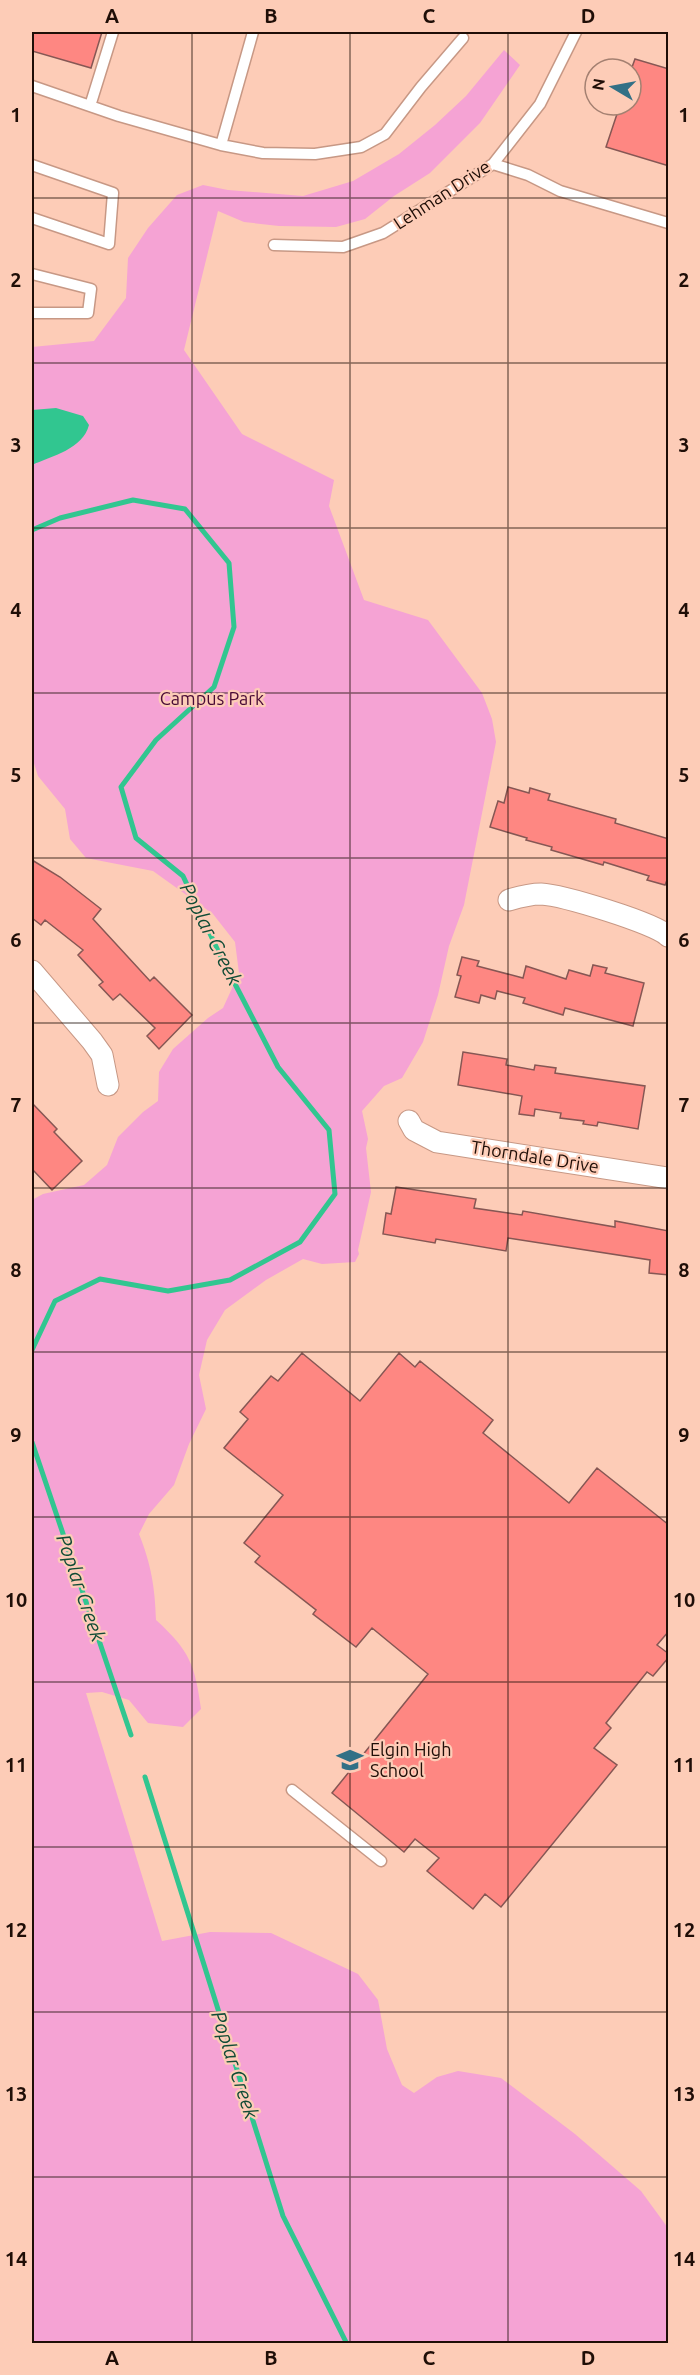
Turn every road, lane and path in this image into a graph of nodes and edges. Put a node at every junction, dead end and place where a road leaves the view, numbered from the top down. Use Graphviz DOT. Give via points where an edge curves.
graph roads {
  1 [pos="113,32"];
  2 [pos="253,32"];
  3 [pos="576,32"];
  4 [pos="463,38"];
  5 [pos="32,86"];
  6 [pos="90,106"];
  7 [pos="221,145"];
  8 [pos="493,164"];
  9 [pos="32,165"];
  10 [pos="32,218"];
  11 [pos="669,223"];
  12 [pos="274,245"];
  13 [pos="32,274"];
  14 [pos="32,313"];
  15 [pos="509,900"];
  16 [pos="669,936"];
  17 [pos="32,972"];
  18 [pos="108,1085"];
  19 [pos="409,1121"];
  20 [pos="669,1178"];
  21 [pos="292,1790"];
  22 [pos="381,1861"];
  1 -- 6 [label="lane"];
  2 -- 7 [label="lane"];
  3 -- 8 [label="lane, Lehman Drive" via="540,104"];
  4 -- 7 [label="lane" via="385,134 361,147 315,154 263,153"];
  5 -- 6 [label="lane"];
  6 -- 7 [label="lane"];
  8 -- 11 [label="lane" via="560,191"];
  8 -- 12 [label="lane, Lehman Drive" via="383,233 343,247"];
  9 -- 10 [label="lane" via="113,193 109,244"];
  13 -- 14 [label="lane" via="91,289 88,313"];
  15 -- 16 [label="street" via="527,895 555,896 651,925"];
  17 -- 18 [label="street" via="102,1055"];
  19 -- 20 [label="street, Thorndale Drive" via="414,1130 437,1142"];
  21 -- 22 [label="lane"];
}
